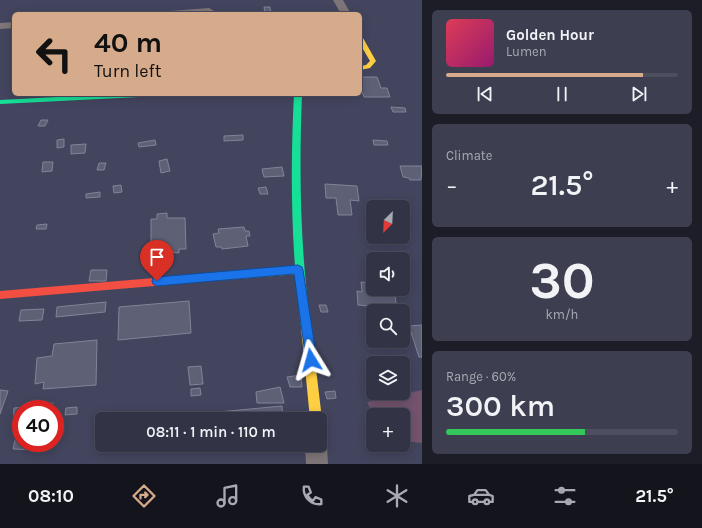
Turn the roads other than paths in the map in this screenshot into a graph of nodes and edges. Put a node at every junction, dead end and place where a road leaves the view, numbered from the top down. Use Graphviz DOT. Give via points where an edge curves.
graph roads {
  1 [pos="338,0"];
  2 [pos="209,11"];
  3 [pos="196,12"];
  4 [pos="345,12"];
  5 [pos="12,25"];
  6 [pos="0,26"];
  7 [pos="362,42"];
  8 [pos="362,68"];
  9 [pos="126,96"];
  10 [pos="298,96"];
  11 [pos="0,102"];
  12 [pos="298,270"];
  13 [pos="0,294"];
  14 [pos="316,412"];
  15 [pos="316,452"];
  16 [pos="317,464"];
  1 -- 4 [label="street"];
  2 -- 3 [label="street"];
  5 -- 6 [label="street"];
  7 -- 8 [label="street" via="373,61 368,67"];
  9 -- 11 [label="street"];
  10 -- 12 [label="street" via="294,214"];
  12 -- 13 [label="street"];
  12 -- 14 [label="street"];
  15 -- 16 [label="street"];
}
